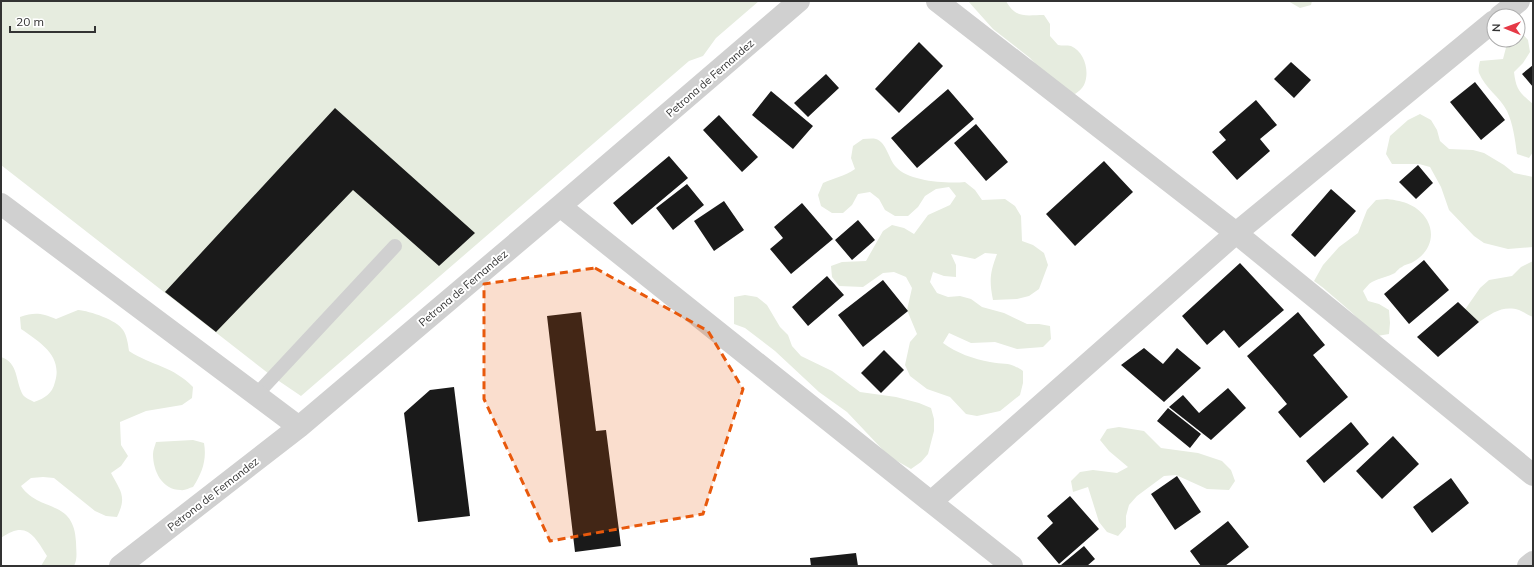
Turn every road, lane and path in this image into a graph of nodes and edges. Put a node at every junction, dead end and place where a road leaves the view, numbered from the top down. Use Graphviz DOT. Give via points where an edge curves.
graph roads {
  1 [pos="799,1"];
  2 [pos="937,1"];
  3 [pos="1518,1"];
  4 [pos="1510,8"];
  5 [pos="1486,28"];
  6 [pos="1,204"];
  7 [pos="560,206"];
  8 [pos="1236,233"];
  9 [pos="395,246"];
  10 [pos="256,395"];
  11 [pos="299,427"];
  12 [pos="1533,474"];
  13 [pos="931,502"];
  14 [pos="1533,562"];
  15 [pos="120,566"];
  16 [pos="1012,566"];
  17 [pos="1528,566"];
  1 -- 7 [label="street, Petrona de Fernandez"];
  2 -- 8 [label="street"];
  3 -- 4 [label="street"];
  5 -- 8 [label="street"];
  6 -- 10 [label="street"];
  7 -- 11 [label="street, Petrona de Fernandez"];
  7 -- 13 [label="street"];
  8 -- 12 [label="street"];
  8 -- 13 [label="street"];
  9 -- 10 [label="lane"];
  10 -- 11 [label="street"];
  11 -- 15 [label="street, Petrona de Fernandez"];
  13 -- 16 [label="street"];
  14 -- 17 [label="street"];
}
